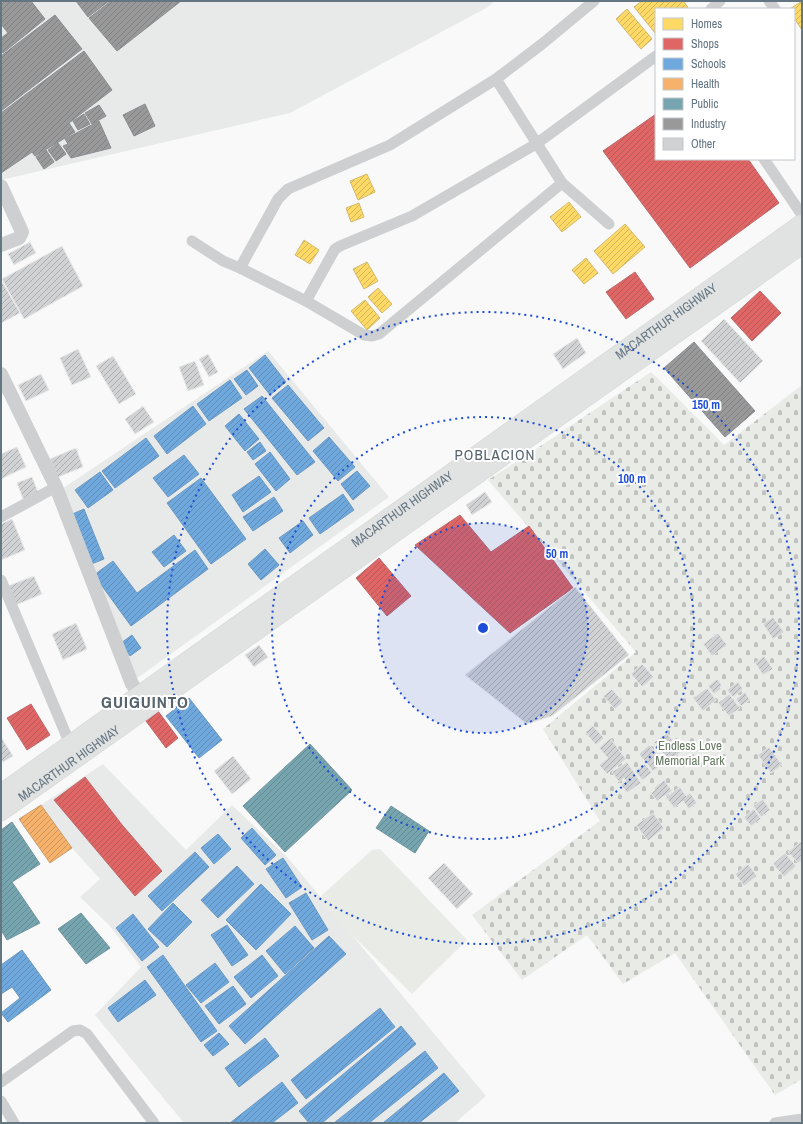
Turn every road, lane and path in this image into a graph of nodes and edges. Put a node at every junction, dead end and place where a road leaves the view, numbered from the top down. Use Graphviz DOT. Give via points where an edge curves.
graph roads {
  1 [pos="594,1"];
  2 [pos="720,1"];
  3 [pos="712,8"];
  4 [pos="655,57"];
  5 [pos="496,79"];
  6 [pos="536,144"];
  7 [pos="765,160"];
  8 [pos="562,182"];
  9 [pos="1,186"];
  10 [pos="802,215"];
  11 [pos="609,224"];
  12 [pos="802,224"];
  13 [pos="192,242"];
  14 [pos="802,244"];
  15 [pos="1,245"];
  16 [pos="240,268"];
  17 [pos="306,301"];
  18 [pos="1,374"];
  19 [pos="56,487"];
  20 [pos="1,517"];
  21 [pos="1,580"];
  22 [pos="144,700"];
  23 [pos="74,750"];
  24 [pos="1,794"];
  25 [pos="1,811"];
  26 [pos="1,1082"];
  27 [pos="1,1101"];
  28 [pos="802,1119"];
  29 [pos="14,1123"];
  30 [pos="154,1123"];
  31 [pos="775,1123"];
  1 -- 5 [label="street"];
  2 -- 3 [label="street"];
  4 -- 6 [label="street"];
  5 -- 6 [label="street"];
  5 -- 16 [label="street" via="390,145 288,189 278,199"];
  6 -- 8 [label="street"];
  6 -- 17 [label="street" via="412,216 335,249"];
  7 -- 10 [label="street"];
  8 -- 11 [label="street"];
  8 -- 17 [label="street" via="379,334 364,335"];
  9 -- 15 [label="street" via="22,232 19,238"];
  12 -- 22 [label="highway, MACARTHUR HIGHWAY"];
  13 -- 16 [label="street"];
  14 -- 22 [label="highway, MACARTHUR HIGHWAY"];
  16 -- 17 [label="street"];
  18 -- 19 [label="street"];
  19 -- 20 [label="street"];
  19 -- 22 [label="street" via="132,684"];
  21 -- 23 [label="street"];
  22 -- 23 [label="highway, MACARTHUR HIGHWAY"];
  23 -- 24 [label="highway, MACARTHUR HIGHWAY"];
  23 -- 25 [label="highway, MACARTHUR HIGHWAY"];
  26 -- 30 [label="street" via="74,1031 80,1030 87,1034"];
  27 -- 29 [label="street"];
  28 -- 31 [label="street"];
}
